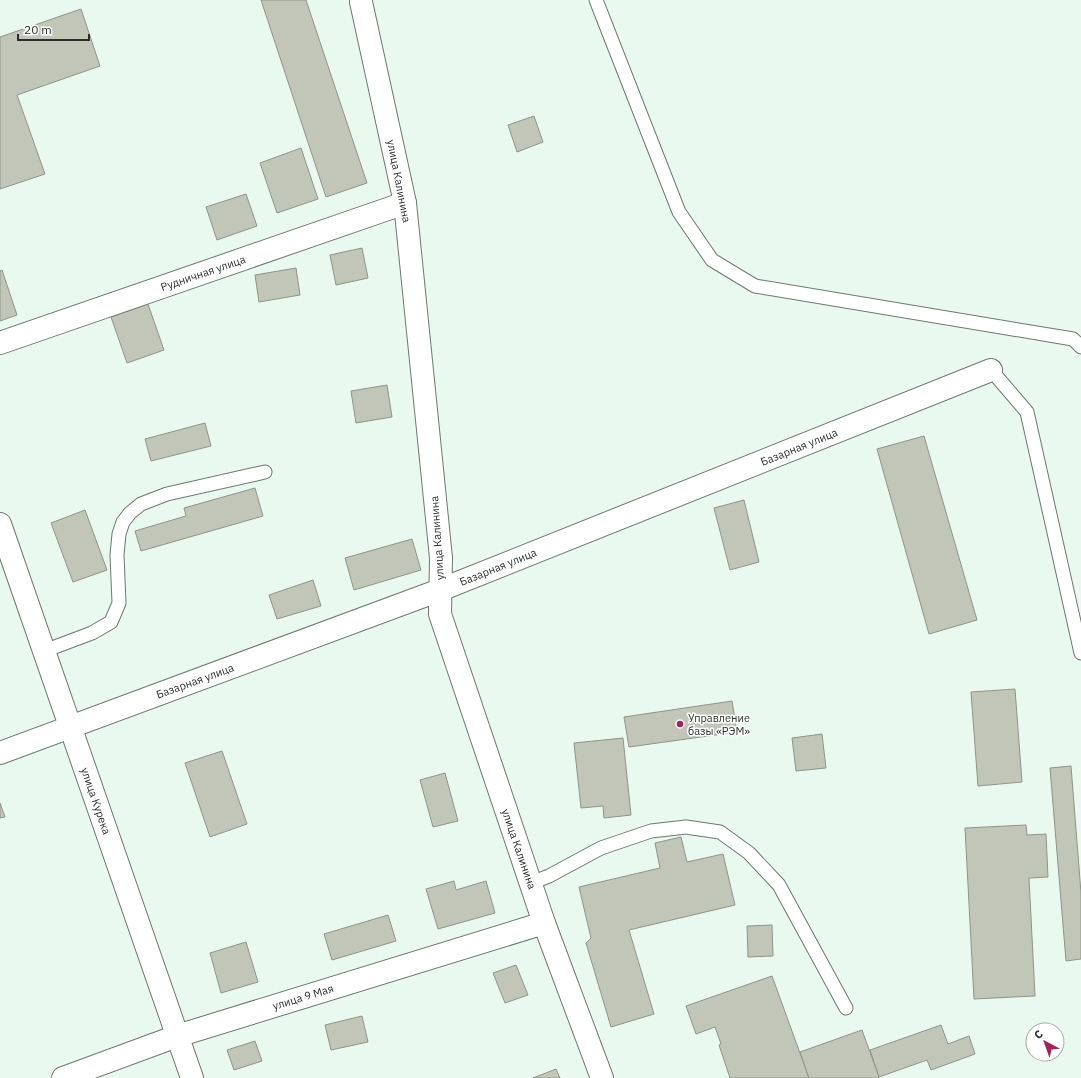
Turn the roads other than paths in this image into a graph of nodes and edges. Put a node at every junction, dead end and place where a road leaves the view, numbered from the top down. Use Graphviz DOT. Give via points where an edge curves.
graph roads {
  1 [pos="596,0"];
  2 [pos="360,2"];
  3 [pos="405,203"];
  4 [pos="0,343"];
  5 [pos="1081,347"];
  6 [pos="991,370"];
  7 [pos="264,472"];
  8 [pos="0,524"];
  9 [pos="440,590"];
  10 [pos="44,651"];
  11 [pos="1081,653"];
  12 [pos="71,727"];
  13 [pos="0,753"];
  14 [pos="531,884"];
  15 [pos="544,923"];
  16 [pos="846,1008"];
  17 [pos="177,1036"];
  18 [pos="63,1078"];
  19 [pos="192,1078"];
  20 [pos="602,1078"];
  1 -- 5 [label="lane" via="680,212 712,260 755,286 1073,339"];
  2 -- 3 [label="street, улица Калинина"];
  3 -- 4 [label="street, Рудничная улица"];
  3 -- 9 [label="street, улица Калинина" via="441,558"];
  6 -- 9 [label="street, Базарная улица"];
  6 -- 11 [label="lane" via="1027,412"];
  7 -- 10 [label="lane" via="167,494 141,504 123,522 119,534 119,603 111,622 92,633"];
  8 -- 10 [label="street, улица Курека"];
  9 -- 12 [label="street, Базарная улица"];
  9 -- 14 [label="street, улица Калинина" via="440,614"];
  10 -- 12 [label="street, улица Курека"];
  12 -- 13 [label="street, Базарная улица"];
  12 -- 17 [label="street, улица Курека"];
  14 -- 15 [label="street, улица Калинина"];
  14 -- 16 [label="lane" via="601,848 651,831 686,826 720,832 749,853 779,885"];
  15 -- 17 [label="street, улица 9 Мая"];
  15 -- 20 [label="street, улица Калинина"];
  17 -- 18 [label="street, улица 9 Мая"];
  17 -- 19 [label="street, улица Курека"];
}
